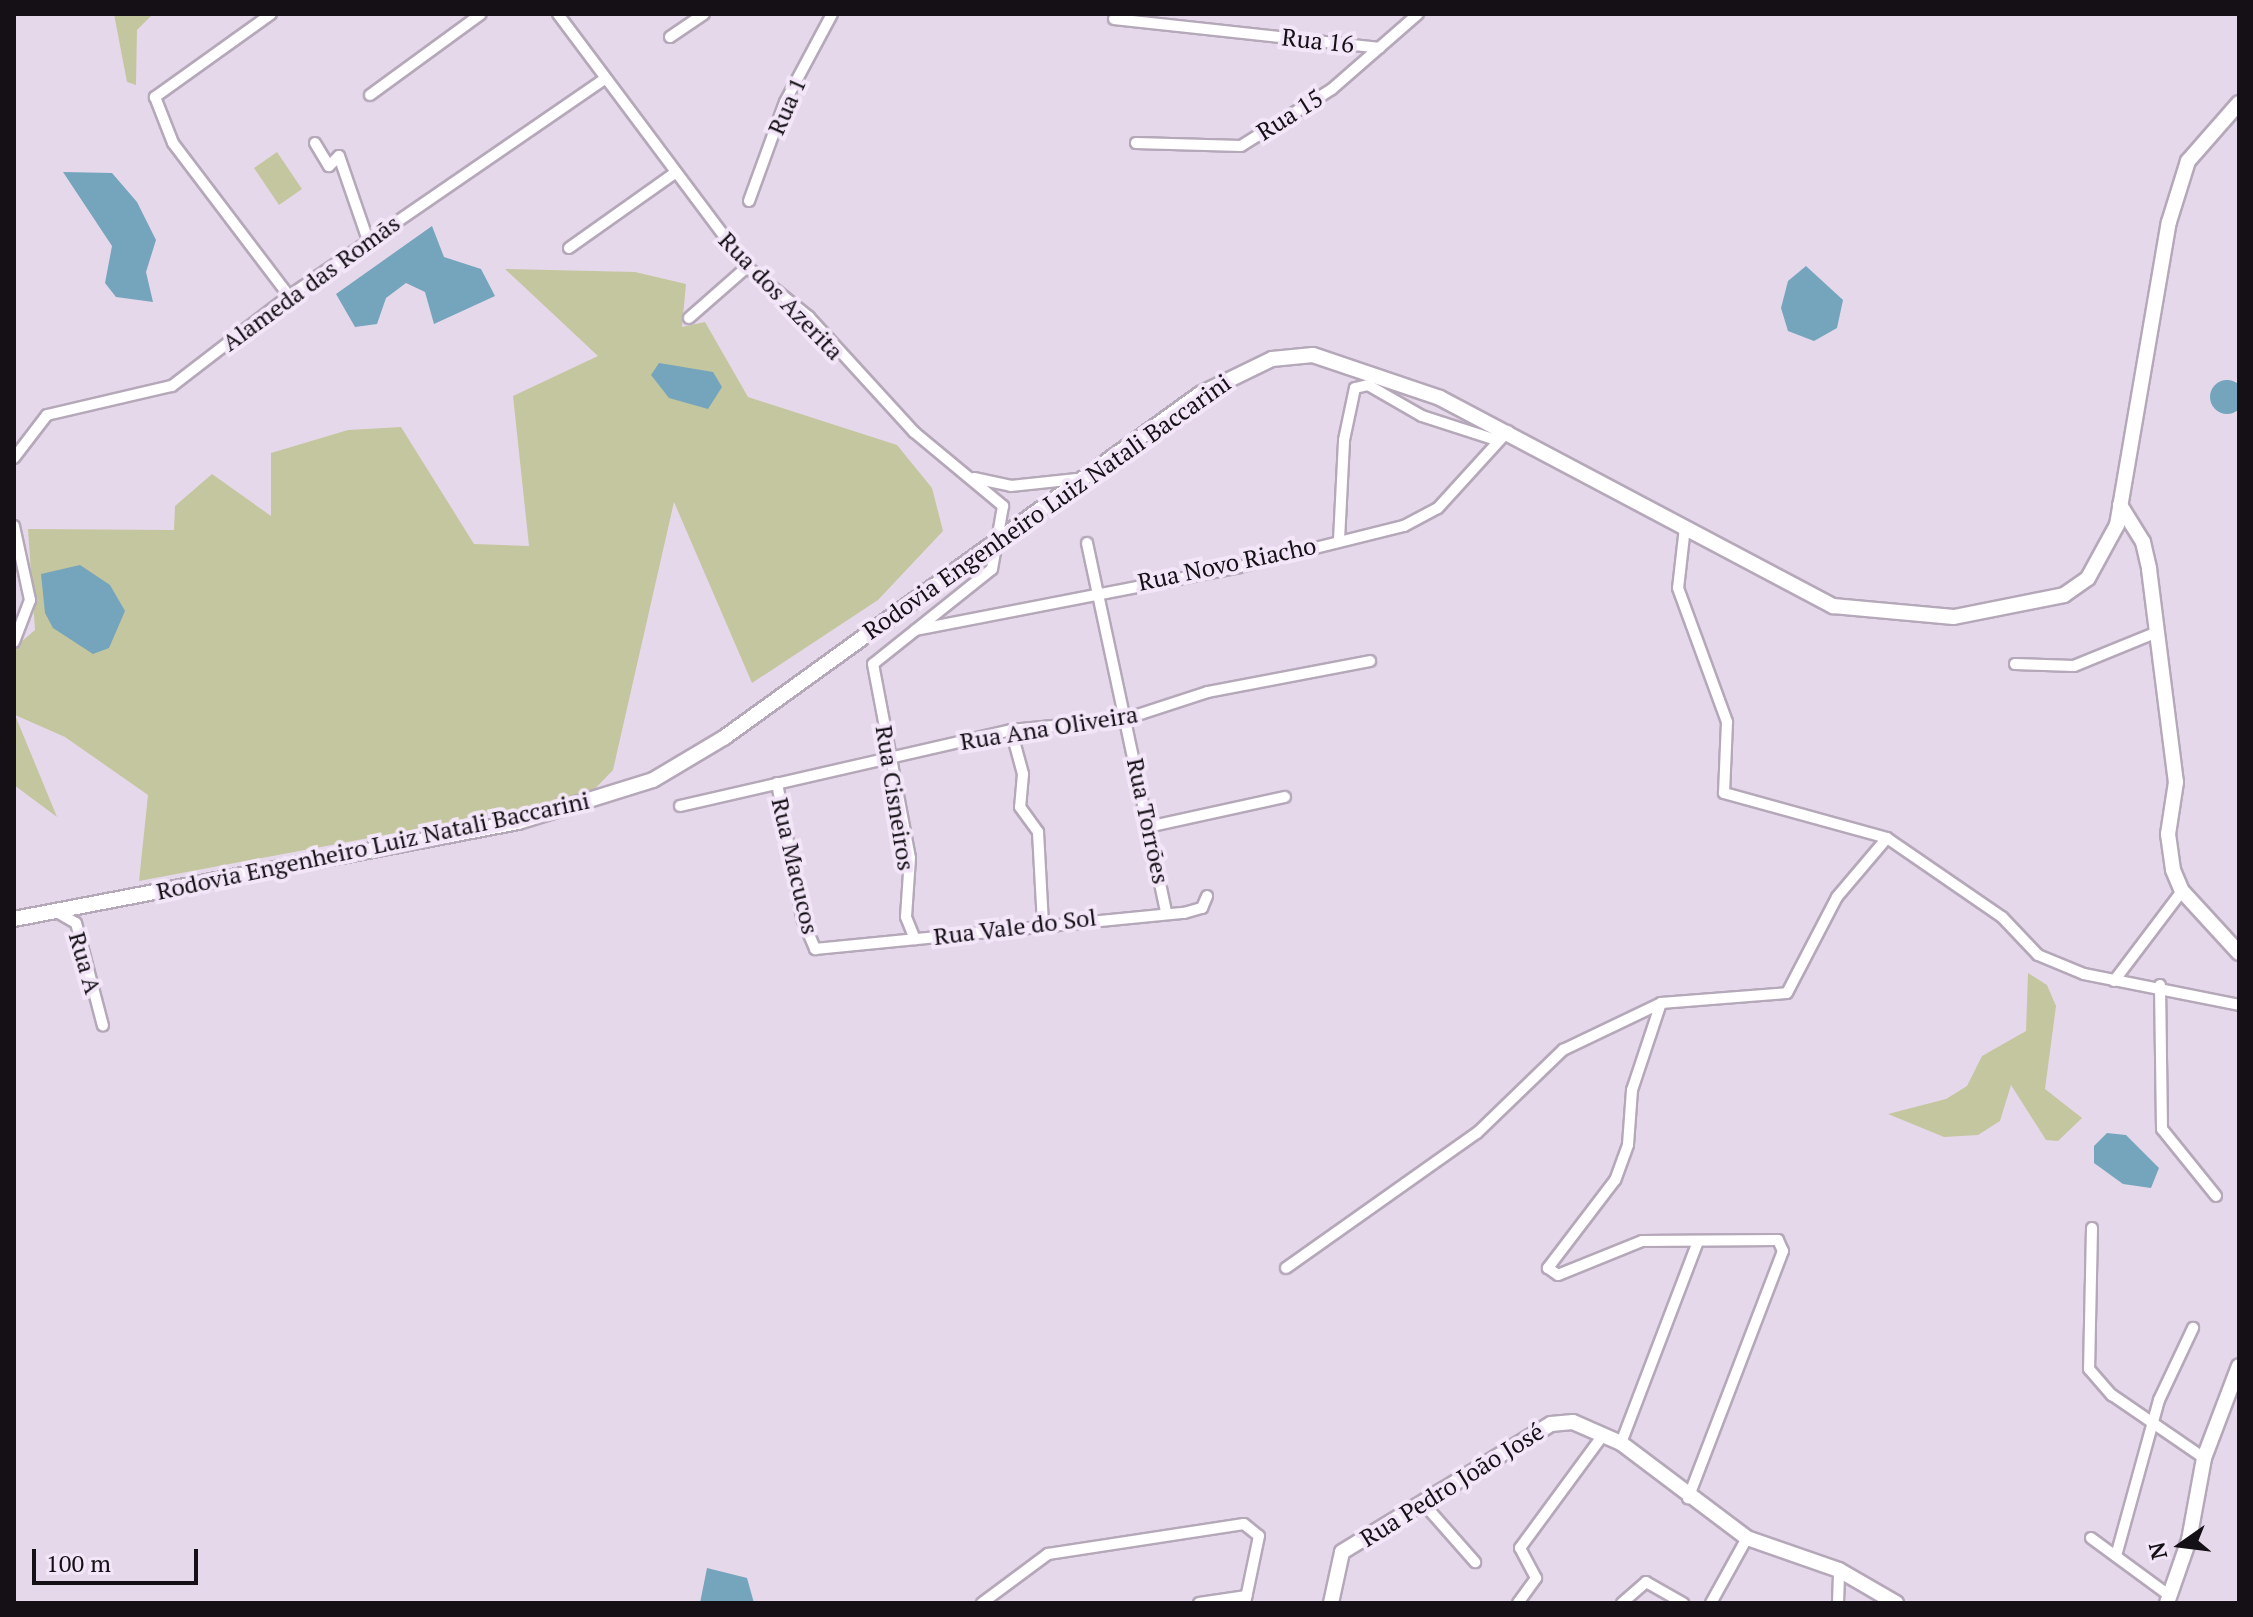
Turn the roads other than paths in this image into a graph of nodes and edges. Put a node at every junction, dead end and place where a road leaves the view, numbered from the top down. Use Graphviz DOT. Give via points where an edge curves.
graph roads {
  1 [pos="271,14"];
  2 [pos="481,14"];
  3 [pos="558,14"];
  4 [pos="704,14"];
  5 [pos="832,14"];
  6 [pos="1418,14"];
  7 [pos="1114,19"];
  8 [pos="670,37"];
  9 [pos="1379,48"];
  10 [pos="605,79"];
  11 [pos="370,95"];
  12 [pos="2239,103"];
  13 [pos="315,143"];
  14 [pos="1136,143"];
  15 [pos="672,175"];
  16 [pos="749,201"];
  17 [pos="368,240"];
  18 [pos="569,248"];
  19 [pos="747,267"];
  20 [pos="289,296"];
  21 [pos="689,318"];
  22 [pos="1502,436"];
  23 [pos="14,458"];
  24 [pos="972,478"];
  25 [pos="1079,478"];
  26 [pos="2120,505"];
  27 [pos="14,526"];
  28 [pos="1685,527"];
  29 [pos="1000,534"];
  30 [pos="1339,540"];
  31 [pos="1087,543"];
  32 [pos="1099,592"];
  33 [pos="910,631"];
  34 [pos="2155,633"];
  35 [pos="14,642"];
  36 [pos="1370,661"];
  37 [pos="2015,664"];
  38 [pos="1125,719"];
  39 [pos="1011,730"];
  40 [pos="888,756"];
  41 [pos="777,783"];
  42 [pos="1285,797"];
  43 [pos="680,806"];
  44 [pos="1152,826"];
  45 [pos="1887,838"];
  46 [pos="2182,891"];
  47 [pos="1207,896"];
  48 [pos="54,910"];
  49 [pos="1166,913"];
  50 [pos="14,919"];
  51 [pos="1043,923"];
  52 [pos="915,939"];
  53 [pos="815,949"];
  54 [pos="2239,953"];
  55 [pos="2114,981"];
  56 [pos="2160,985"];
  57 [pos="1661,1003"];
  58 [pos="2239,1005"];
  59 [pos="103,1026"];
  60 [pos="2216,1196"];
  61 [pos="2092,1228"];
  62 [pos="1698,1241"];
  63 [pos="1286,1268"];
  64 [pos="2193,1328"];
  65 [pos="2239,1366"];
  66 [pos="2153,1418"];
  67 [pos="1603,1435"];
  68 [pos="1621,1443"];
  69 [pos="2204,1458"];
  70 [pos="1688,1498"];
  71 [pos="1423,1503"];
  72 [pos="1747,1538"];
  73 [pos="2091,1538"];
  74 [pos="2116,1556"];
  75 [pos="1475,1562"];
  76 [pos="1839,1570"];
  77 [pos="2169,1599"];
  78 [pos="1245,1600"];
  79 [pos="982,1603"];
  80 [pos="1199,1603"];
  81 [pos="1331,1603"];
  82 [pos="1518,1603"];
  83 [pos="1622,1603"];
  84 [pos="1683,1603"];
  85 [pos="1711,1603"];
  86 [pos="1838,1603"];
  87 [pos="1896,1603"];
  1 -- 20 [label="street" via="155,97 173,143"];
  2 -- 11 [label="street"];
  3 -- 10 [label="street, Rua dos Azerita"];
  4 -- 8 [label="street"];
  5 -- 16 [label="street, Rua 1" via="785,102"];
  6 -- 9 [label="street, Rua 15"];
  7 -- 9 [label="street, Rua 16"];
  9 -- 14 [label="street, Rua 15" via="1332,89 1241,146"];
  10 -- 15 [label="street, Rua dos Azerita"];
  10 -- 17 [label="street, Alameda das Romãs"];
  12 -- 26 [label="main road, Rodovia Engenheiro Luiz Natali Baccarini" via="2188,161 2169,222"];
  13 -- 17 [label="street" via="329,166 339,156"];
  15 -- 18 [label="street"];
  15 -- 19 [label="street, Rua dos Azerita"];
  17 -- 20 [label="street, Alameda das Romãs"];
  19 -- 21 [label="street"];
  19 -- 24 [label="street, Rua dos Azerita" via="809,317 914,432"];
  20 -- 23 [label="street, Alameda das Romãs" via="172,386 47,415"];
  22 -- 25 [label="main road, Rodovia Engenheiro Luiz Natali Baccarini" via="1440,398 1313,355 1238,373"];
  22 -- 28 [label="main road, Rodovia Engenheiro Luiz Natali Baccarini"];
  22 -- 30 [label="street, Rua Novo Riacho" via="1438,508 1404,526"];
  22 -- 30 [label="street" via="1422,416 1368,385 1355,388 1344,440"];
  24 -- 25 [label="street" via="1011,486"];
  24 -- 29 [label="street, Rua dos Azerita" via="1003,506"];
  25 -- 29 [label="main road, Rodovia Engenheiro Luiz Natali Baccarini"];
  26 -- 28 [label="main road, Rodovia Engenheiro Luiz Natali Baccarini" via="2103,556 2064,595 1954,617 1833,606"];
  26 -- 34 [label="main road" via="2143,542"];
  27 -- 35 [label="street" via="30,600"];
  28 -- 45 [label="street" via="1678,588 1727,722 1724,793"];
  29 -- 33 [label="street" via="992,569"];
  29 -- 48 [label="main road, Rodovia Engenheiro Luiz Natali Baccarini" via="725,737 653,780 518,822"];
  30 -- 32 [label="street, Rua Novo Riacho"];
  31 -- 32 [label="street, Rua Torrões"];
  32 -- 33 [label="street, Rua Novo Riacho"];
  32 -- 38 [label="street, Rua Torrões"];
  33 -- 40 [label="street, Rua Cisneiros" via="876,657"];
  34 -- 37 [label="street" via="2074,666"];
  34 -- 46 [label="main road" via="2176,782 2168,834"];
  36 -- 38 [label="street, Rua Ana Oliveira" via="1208,692"];
  38 -- 39 [label="street, Rua Ana Oliveira"];
  38 -- 44 [label="street, Rua Torrões"];
  39 -- 40 [label="street, Rua Ana Oliveira"];
  39 -- 51 [label="street" via="1023,774 1020,807 1038,832"];
  40 -- 41 [label="street, Rua Ana Oliveira"];
  40 -- 52 [label="street, Rua Cisneiros" via="910,858 906,917"];
  41 -- 43 [label="street, Rua Ana Oliveira"];
  41 -- 53 [label="street, Rua Macucos" via="802,918"];
  42 -- 44 [label="street"];
  44 -- 49 [label="street, Rua Torrões"];
  45 -- 55 [label="street" via="2002,917 2038,955"];
  45 -- 57 [label="street" via="1837,897 1787,993"];
  46 -- 54 [label="main road"];
  46 -- 55 [label="street"];
  47 -- 49 [label="street, Rua Vale do Sol" via="1202,908"];
  48 -- 50 [label="main road, Rodovia Engenheiro Luiz Natali Baccarini"];
  48 -- 59 [label="street, Rua A" via="76,923"];
  49 -- 51 [label="street, Rua Vale do Sol"];
  51 -- 52 [label="street, Rua Vale do Sol"];
  52 -- 53 [label="street, Rua Vale do Sol"];
  55 -- 56 [label="street"];
  56 -- 58 [label="street"];
  56 -- 60 [label="street" via="2162,1129"];
  57 -- 62 [label="street" via="1632,1090 1628,1145 1615,1180 1548,1260 1558,1275 1642,1241"];
  57 -- 63 [label="street" via="1563,1050 1477,1133"];
  61 -- 66 [label="street" via="2089,1369 2112,1395"];
  62 -- 68 [label="street"];
  62 -- 70 [label="street" via="1770,1237 1783,1251"];
  64 -- 66 [label="street"];
  65 -- 69 [label="main road"];
  66 -- 69 [label="street"];
  66 -- 74 [label="street"];
  67 -- 68 [label="main road, Rua Pedro João José"];
  67 -- 71 [label="main road, Rua Pedro João José" via="1573,1422 1551,1424"];
  67 -- 82 [label="street" via="1520,1548 1536,1578"];
  68 -- 70 [label="main road, Rua Pedro João José"];
  69 -- 77 [label="main road"];
  70 -- 72 [label="main road, Rua Pedro João José"];
  71 -- 75 [label="street"];
  71 -- 81 [label="main road, Rua Pedro João José" via="1342,1552"];
  72 -- 76 [label="main road, Rua Pedro João José"];
  72 -- 85 [label="street"];
  73 -- 74 [label="street"];
  74 -- 77 [label="street"];
  76 -- 86 [label="street"];
  76 -- 87 [label="main road, Rua Pedro João José"];
  78 -- 79 [label="street" via="1259,1536 1244,1524 1048,1554"];
  78 -- 80 [label="street"];
  83 -- 84 [label="street" via="1646,1582"];
}
